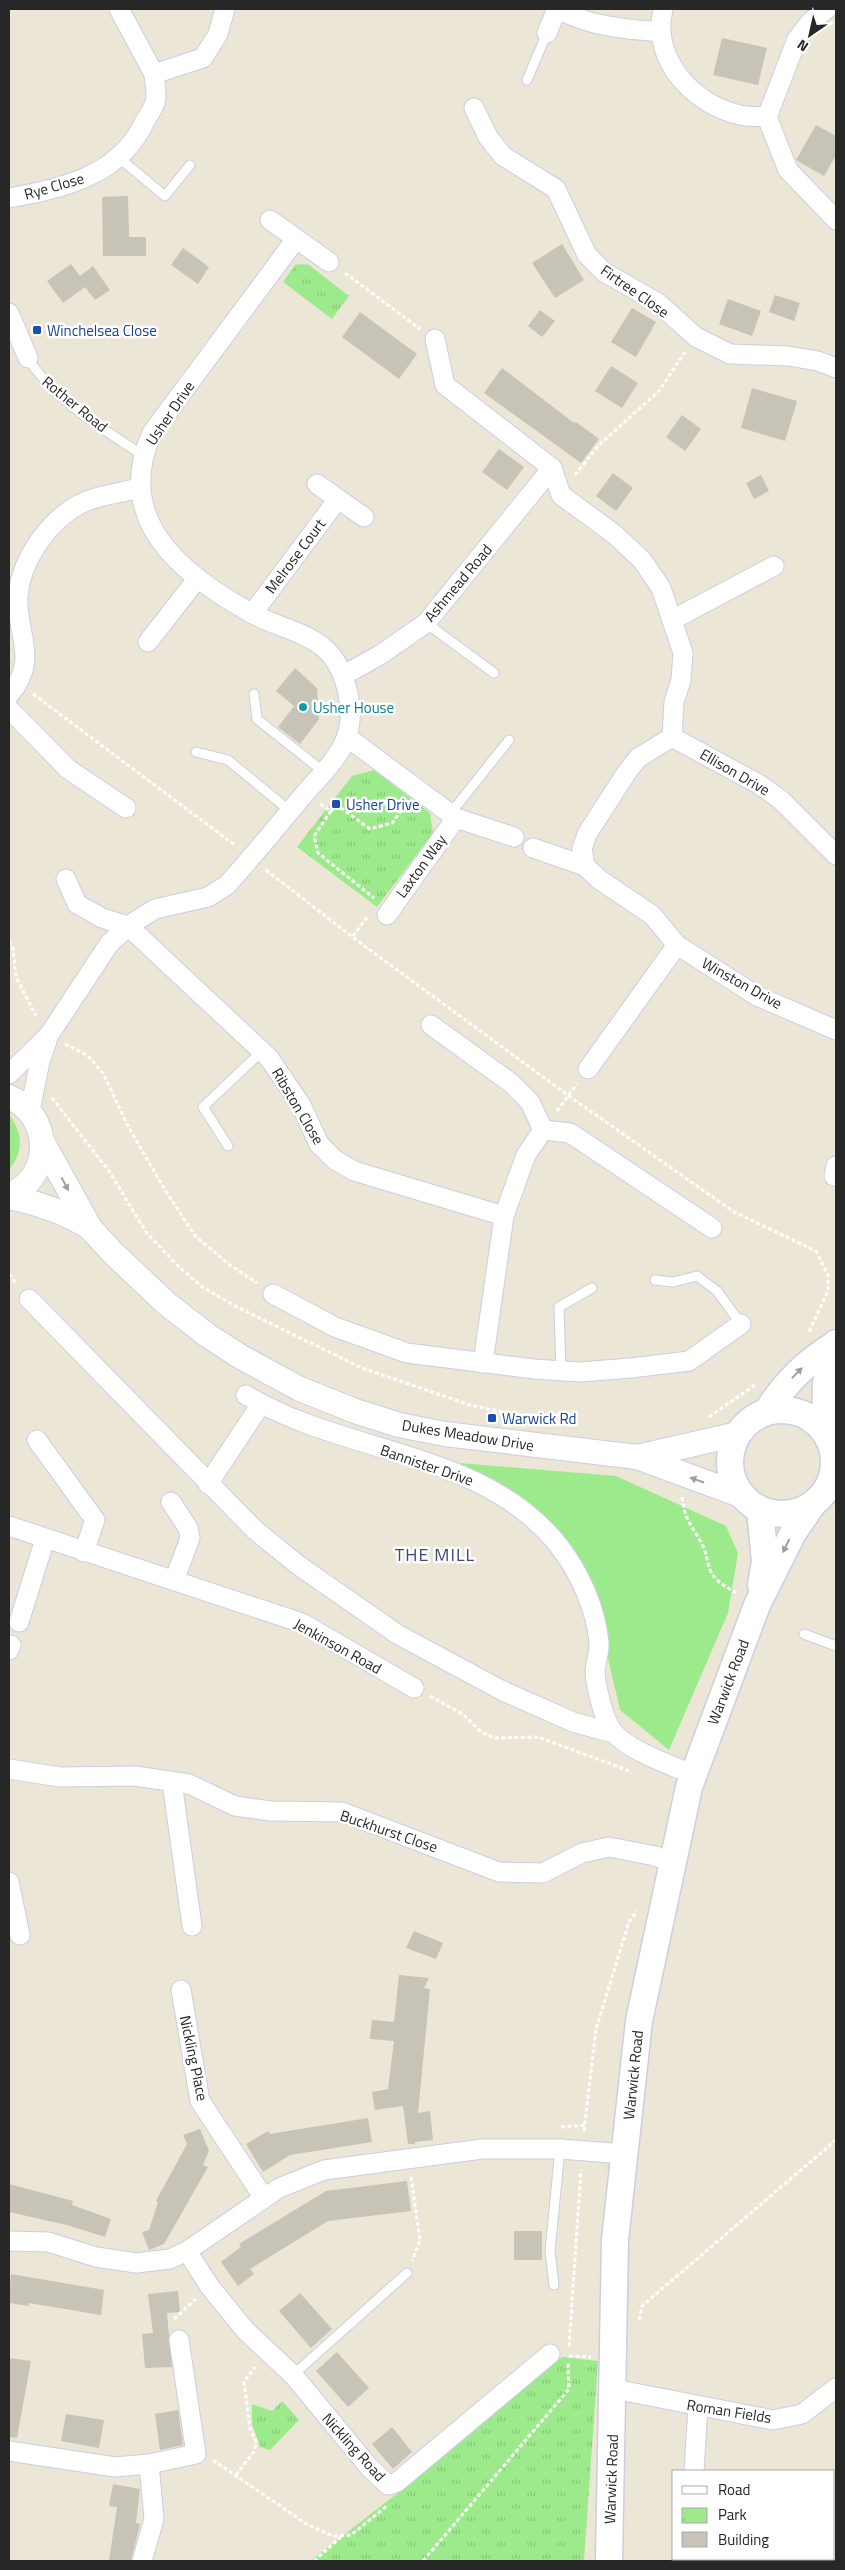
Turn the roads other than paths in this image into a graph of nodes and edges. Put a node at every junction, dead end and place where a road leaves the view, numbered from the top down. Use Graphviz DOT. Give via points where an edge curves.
graph roads {
  1 [pos="119,9"];
  2 [pos="225,9"];
  3 [pos="558,9"];
  4 [pos="663,9"];
  5 [pos="827,9"];
  6 [pos="661,32"];
  7 [pos="547,33"];
  8 [pos="154,74"];
  9 [pos="527,80"];
  10 [pos="474,108"];
  11 [pos="767,117"];
  12 [pos="118,157"];
  13 [pos="190,165"];
  14 [pos="9,198"];
  15 [pos="270,220"];
  16 [pos="836,220"];
  17 [pos="296,239"];
  18 [pos="329,262"];
  19 [pos="10,320"];
  20 [pos="435,340"];
  21 [pos="28,358"];
  22 [pos="836,368"];
  23 [pos="142,455"];
  24 [pos="552,468"];
  25 [pos="317,484"];
  26 [pos="139,488"];
  27 [pos="338,499"];
  28 [pos="364,517"];
  29 [pos="774,566"];
  30 [pos="197,579"];
  31 [pos="252,614"];
  32 [pos="672,620"];
  33 [pos="426,623"];
  34 [pos="148,642"];
  35 [pos="494,673"];
  36 [pos="344,676"];
  37 [pos="254,694"];
  38 [pos="9,695"];
  39 [pos="9,709"];
  40 [pos="347,737"];
  41 [pos="672,737"];
  42 [pos="509,740"];
  43 [pos="196,752"];
  44 [pos="324,772"];
  45 [pos="126,808"];
  46 [pos="290,811"];
  47 [pos="453,816"];
  48 [pos="514,837"];
  49 [pos="533,848"];
  50 [pos="836,855"];
  51 [pos="585,866"];
  52 [pos="66,879"];
  53 [pos="376,911"];
  54 [pos="128,926"];
  55 [pos="677,945"];
  56 [pos="431,1025"];
  57 [pos="836,1030"];
  58 [pos="49,1035"];
  59 [pos="262,1051"];
  60 [pos="588,1069"];
  61 [pos="9,1074"];
  62 [pos="9,1097"];
  63 [pos="30,1112"];
  64 [pos="543,1130"];
  65 [pos="42,1141"];
  66 [pos="228,1146"];
  67 [pos="9,1196"];
  68 [pos="504,1216"];
  69 [pos="90,1228"];
  70 [pos="712,1228"];
  71 [pos="655,1280"];
  72 [pos="592,1288"];
  73 [pos="273,1294"];
  74 [pos="29,1299"];
  75 [pos="741,1324"];
  76 [pos="836,1344"];
  77 [pos="483,1363"];
  78 [pos="561,1371"];
  79 [pos="767,1411"];
  80 [pos="825,1431"];
  81 [pos="738,1434"];
  82 [pos="37,1440"];
  83 [pos="637,1457"];
  84 [pos="835,1467"];
  85 [pos="208,1484"];
  86 [pos="171,1502"];
  87 [pos="751,1503"];
  88 [pos="812,1505"];
  89 [pos="9,1526"];
  90 [pos="45,1539"];
  91 [pos="84,1552"];
  92 [pos="174,1581"];
  93 [pos="757,1605"];
  94 [pos="19,1622"];
  95 [pos="804,1634"];
  96 [pos="836,1646"];
  97 [pos="414,1688"];
  98 [pos="613,1733"];
  99 [pos="9,1770"];
  100 [pos="694,1775"];
  101 [pos="172,1782"];
  102 [pos="674,1863"];
  103 [pos="9,1882"];
  104 [pos="192,1926"];
  105 [pos="20,1935"];
  106 [pos="181,1990"];
  107 [pos="560,2149"];
  108 [pos="625,2154"];
  109 [pos="264,2198"];
  110 [pos="9,2241"];
  111 [pos="187,2250"];
  112 [pos="407,2273"];
  113 [pos="554,2285"];
  114 [pos="179,2340"];
  115 [pos="555,2358"];
  116 [pos="293,2375"];
  117 [pos="836,2388"];
  118 [pos="614,2389"];
  119 [pos="698,2407"];
  120 [pos="9,2450"];
  121 [pos="149,2464"];
  122 [pos="694,2470"];
  123 [pos="142,2561"];
  124 [pos="609,2561"];
  1 -- 8 [label="street, Rye Close"];
  2 -- 8 [label="street" via="218,34 203,58"];
  3 -- 6 [label="street" via="576,19 607,27"];
  3 -- 7 [label="street"];
  4 -- 6 [label="street"];
  5 -- 11 [label="street" via="811,21 797,39"];
  6 -- 11 [label="street" via="669,62 685,85 710,104 741,115"];
  7 -- 9 [label="lane"];
  8 -- 12 [label="street, Rye Close" via="156,99 131,145"];
  10 -- 22 [label="street, Firtree Close" via="488,137 504,156 556,188 587,255 604,272 658,303 696,337 730,354 788,356"];
  11 -- 16 [label="street" via="788,170"];
  12 -- 13 [label="lane" via="164,196"];
  12 -- 14 [label="street, Rye Close" via="111,165 86,178 48,191"];
  15 -- 17 [label="street"];
  17 -- 18 [label="street"];
  17 -- 23 [label="street, Usher Drive" via="152,433"];
  19 -- 21 [label="street, Rother Road"];
  20 -- 24 [label="street" via="445,385"];
  21 -- 23 [label="lane, Rother Road" via="45,382"];
  23 -- 26 [label="street, Usher Drive"];
  24 -- 32 [label="street" via="561,495 614,534 642,560 661,588"];
  24 -- 33 [label="street, Ashmead Road"];
  25 -- 27 [label="street"];
  26 -- 30 [label="street, Usher Drive" via="148,522 163,545"];
  26 -- 38 [label="street" via="81,503 56,520 25,567 18,597 26,664 19,683"];
  27 -- 28 [label="street"];
  27 -- 31 [label="street, Melrose Court"];
  29 -- 32 [label="street"];
  30 -- 31 [label="street, Usher Drive"];
  30 -- 34 [label="street"];
  31 -- 36 [label="street, Usher Drive" via="300,633 324,648"];
  32 -- 41 [label="street" via="683,653 681,680 674,702"];
  33 -- 35 [label="lane"];
  33 -- 36 [label="street, Ashmead Road" via="380,656"];
  36 -- 40 [label="street, Usher Drive" via="349,697"];
  37 -- 44 [label="lane" via="257,719"];
  39 -- 45 [label="street" via="68,769"];
  40 -- 44 [label="street"];
  40 -- 47 [label="street, Laxton Way"];
  41 -- 50 [label="street, Ellison Drive" via="781,800"];
  41 -- 51 [label="street" via="638,758 627,772 586,834 582,849"];
  42 -- 47 [label="lane"];
  43 -- 46 [label="lane" via="228,760"];
  44 -- 46 [label="street"];
  46 -- 54 [label="street" via="227,885 208,897 155,909"];
  47 -- 48 [label="street, Laxton Way"];
  47 -- 53 [label="street, Laxton Way"];
  49 -- 51 [label="street"];
  51 -- 55 [label="street, Winston Drive" via="652,915"];
  52 -- 54 [label="street" via="77,904 102,918"];
  54 -- 58 [label="street" via="109,944"];
  54 -- 59 [label="street, Ribston Close"];
  55 -- 57 [label="street, Winston Drive" via="758,996"];
  55 -- 60 [label="street"];
  56 -- 64 [label="street" via="511,1083 530,1102"];
  58 -- 61 [label="street"];
  58 -- 63 [label="street" via="40,1061"];
  59 -- 66 [label="lane" via="203,1107"];
  59 -- 68 [label="street, Ribston Close" via="301,1105 319,1144 334,1160 354,1171"];
  62 -- 63 [label="street"];
  63 -- 65 [label="street, Dukes Meadow Drive"];
  64 -- 68 [label="street" via="526,1155"];
  64 -- 70 [label="street" via="570,1134"];
  65 -- 67 [label="street" via="42,1153 33,1176"];
  65 -- 69 [label="street, Dukes Meadow Drive, one-way"];
  67 -- 69 [label="street, Dukes Meadow Drive" via="68,1214"];
  68 -- 77 [label="street"];
  69 -- 83 [label="street, Dukes Meadow Drive" via="167,1304 207,1335 241,1357 355,1412 445,1434"];
  71 -- 75 [label="lane" via="673,1282 697,1276 717,1291"];
  72 -- 78 [label="lane" via="559,1307"];
  73 -- 77 [label="street" via="335,1327 406,1353"];
  74 -- 85 [label="street"];
  75 -- 78 [label="street" via="689,1361"];
  79 -- 76 [label="main road, one-way" via="811,1359"];
  76 -- 80 [label="main road" via="826,1383"];
  77 -- 78 [label="street"];
  79 -- 80 [label="main road" via="784,1409 800,1412"];
  79 -- 81 [label="main road" via="746,1424"];
  80 -- 84 [label="main road" via="831,1442"];
  81 -- 83 [label="street, Dukes Meadow Drive"];
  81 -- 87 [label="main road" via="730,1465 734,1482"];
  82 -- 91 [label="street" via="94,1520"];
  87 -- 83 [label="street, Dukes Meadow Drive, one-way"];
  84 -- 88 [label="main road" via="831,1482"];
  85 -- 98 [label="street" via="298,1566 397,1634 501,1690 573,1722"];
  85 -- 98 [label="street, Bannister Drive" via="254,1399 312,1427 471,1478 532,1520 558,1546 594,1609 600,1644 595,1671 598,1699"];
  86 -- 92 [label="street" via="188,1528 190,1538"];
  87 -- 88 [label="main road" via="781,1514 797,1512"];
  87 -- 93 [label="main road, Warwick Road" via="765,1561"];
  88 -- 93 [label="main road, Warwick Road, one-way" via="793,1533"];
  89 -- 90 [label="street, Jenkinson Road"];
  90 -- 91 [label="street, Jenkinson Road"];
  90 -- 94 [label="street"];
  91 -- 92 [label="street, Jenkinson Road"];
  92 -- 97 [label="street, Jenkinson Road" via="302,1624"];
  93 -- 100 [label="main road, Warwick Road"];
  95 -- 96 [label="lane"];
  98 -- 100 [label="street" via="637,1749"];
  99 -- 101 [label="street, Buckhurst Close" via="60,1777 135,1776"];
  100 -- 102 [label="main road, Warwick Road"];
  101 -- 102 [label="street, Buckhurst Close" via="189,1784 235,1806 270,1811 342,1812 499,1872 542,1873 582,1853 609,1847"];
  101 -- 104 [label="street"];
  102 -- 108 [label="main road, Warwick Road" via="639,2021"];
  103 -- 105 [label="street"];
  106 -- 109 [label="street, Nickling Place" via="200,2101"];
  107 -- 108 [label="street"];
  107 -- 109 [label="street" via="482,2149 324,2170 279,2188"];
  107 -- 113 [label="lane" via="550,2251"];
  108 -- 118 [label="main road, Warwick Road" via="615,2240"];
  109 -- 111 [label="street"];
  110 -- 111 [label="street" via="48,2242 96,2257 136,2263 170,2259"];
  111 -- 116 [label="street, Nickling Road" via="210,2287 246,2331"];
  112 -- 116 [label="lane"];
  114 -- 121 [label="street" via="196,2454"];
  115 -- 116 [label="street, Nickling Road" via="403,2477 388,2485 369,2468"];
  117 -- 119 [label="street, Roman Fields" via="802,2414 773,2420"];
  118 -- 119 [label="street, Roman Fields"];
  118 -- 124 [label="main road, Warwick Road"];
  119 -- 122 [label="street"];
  120 -- 121 [label="street" via="115,2467"];
  121 -- 123 [label="street" via="154,2519"];
}
